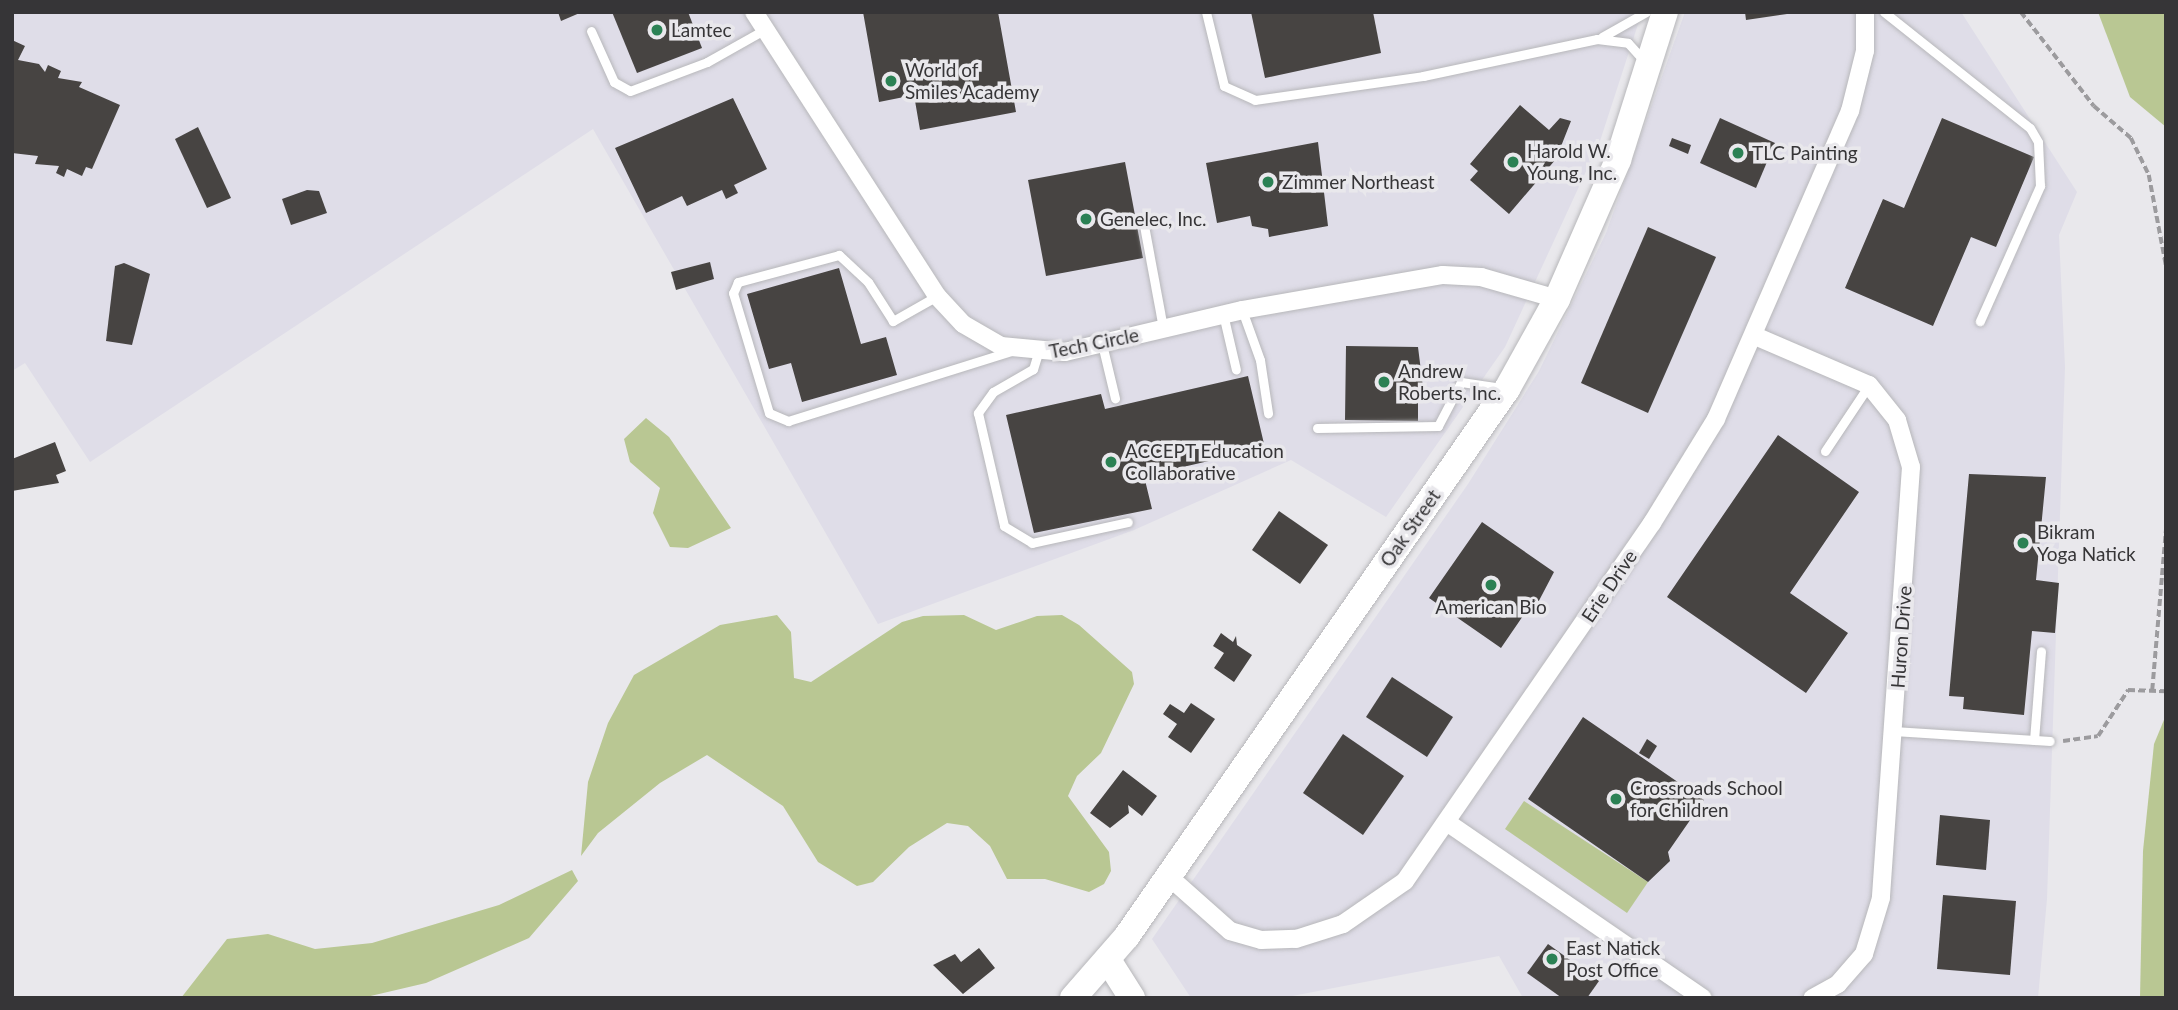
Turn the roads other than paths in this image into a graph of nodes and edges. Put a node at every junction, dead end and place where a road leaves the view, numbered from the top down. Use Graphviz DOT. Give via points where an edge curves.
graph roads {
  1 [pos="754,12"];
  2 [pos="1206,12"];
  3 [pos="1646,12"];
  4 [pos="1665,12"];
  5 [pos="1865,12"];
  6 [pos="1884,12"];
  7 [pos="591,30"];
  8 [pos="764,30"];
  9 [pos="1597,39"];
  10 [pos="1647,76"];
  11 [pos="1143,220"];
  12 [pos="937,296"];
  13 [pos="1557,299"];
  14 [pos="1242,310"];
  15 [pos="1223,314"];
  16 [pos="1980,321"];
  17 [pos="1163,328"];
  18 [pos="1755,336"];
  19 [pos="1102,344"];
  20 [pos="1013,350"];
  21 [pos="1038,353"];
  22 [pos="1236,370"];
  23 [pos="1869,384"];
  24 [pos="1507,388"];
  25 [pos="1115,398"];
  26 [pos="1268,413"];
  27 [pos="1317,428"];
  28 [pos="1825,451"];
  29 [pos="1128,522"];
  30 [pos="2041,651"];
  31 [pos="1894,731"];
  32 [pos="2034,740"];
  33 [pos="2050,741"];
  34 [pos="1448,823"];
  35 [pos="1167,875"];
  36 [pos="1108,960"];
  37 [pos="1816,997"];
  38 [pos="1073,998"];
  39 [pos="1132,998"];
  40 [pos="1703,998"];
  1 -- 8 [label="street, Tech Circle"];
  2 -- 9 [label="lane" via="1224,86 1255,100 1437,74"];
  3 -- 9 [label="lane"];
  4 -- 10 [label="main road, Oak Street"];
  5 -- 18 [label="street, Erie Drive" via="1865,51 1850,111"];
  6 -- 16 [label="lane" via="2030,128 2038,142 2039,186"];
  7 -- 8 [label="lane" via="614,82 630,91 707,62"];
  8 -- 12 [label="street, Tech Circle"];
  9 -- 10 [label="lane" via="1628,43 1641,54"];
  10 -- 13 [label="main road, Oak Street"];
  11 -- 17 [label="lane"];
  12 -- 20 [label="street, Tech Circle" via="972,331"];
  12 -- 20 [label="lane" via="893,321 868,282 839,255 738,282 733,293 771,416 788,421"];
  13 -- 14 [label="street, Tech Circle" via="1462,274"];
  13 -- 24 [label="main road, Oak Street"];
  14 -- 15 [label="street, Tech Circle"];
  14 -- 26 [label="lane" via="1260,360"];
  15 -- 17 [label="street, Tech Circle"];
  15 -- 22 [label="lane"];
  17 -- 19 [label="street, Tech Circle"];
  18 -- 23 [label="street"];
  18 -- 34 [label="street, Erie Drive" via="1675,487"];
  19 -- 21 [label="street, Tech Circle"];
  19 -- 25 [label="lane"];
  20 -- 21 [label="street, Tech Circle"];
  21 -- 29 [label="lane" via="1033,369 993,392 978,412 1004,526 1032,543"];
  23 -- 28 [label="lane"];
  23 -- 31 [label="street, Huron Drive" via="1901,429 1912,478"];
  24 -- 27 [label="lane" via="1461,382 1438,426"];
  24 -- 35 [label="main road, Oak Street"];
  30 -- 32 [label="lane"];
  31 -- 32 [label="lane"];
  31 -- 37 [label="street, Huron Drive" via="1878,916 1852,971"];
  32 -- 33 [label="lane"];
  34 -- 35 [label="street, Erie Drive" via="1381,904 1343,925 1296,939 1240,936"];
  34 -- 40 [label="street"];
  35 -- 36 [label="main road, Oak Street"];
  36 -- 38 [label="main road, Oak Street"];
  36 -- 39 [label="main road"];
}
